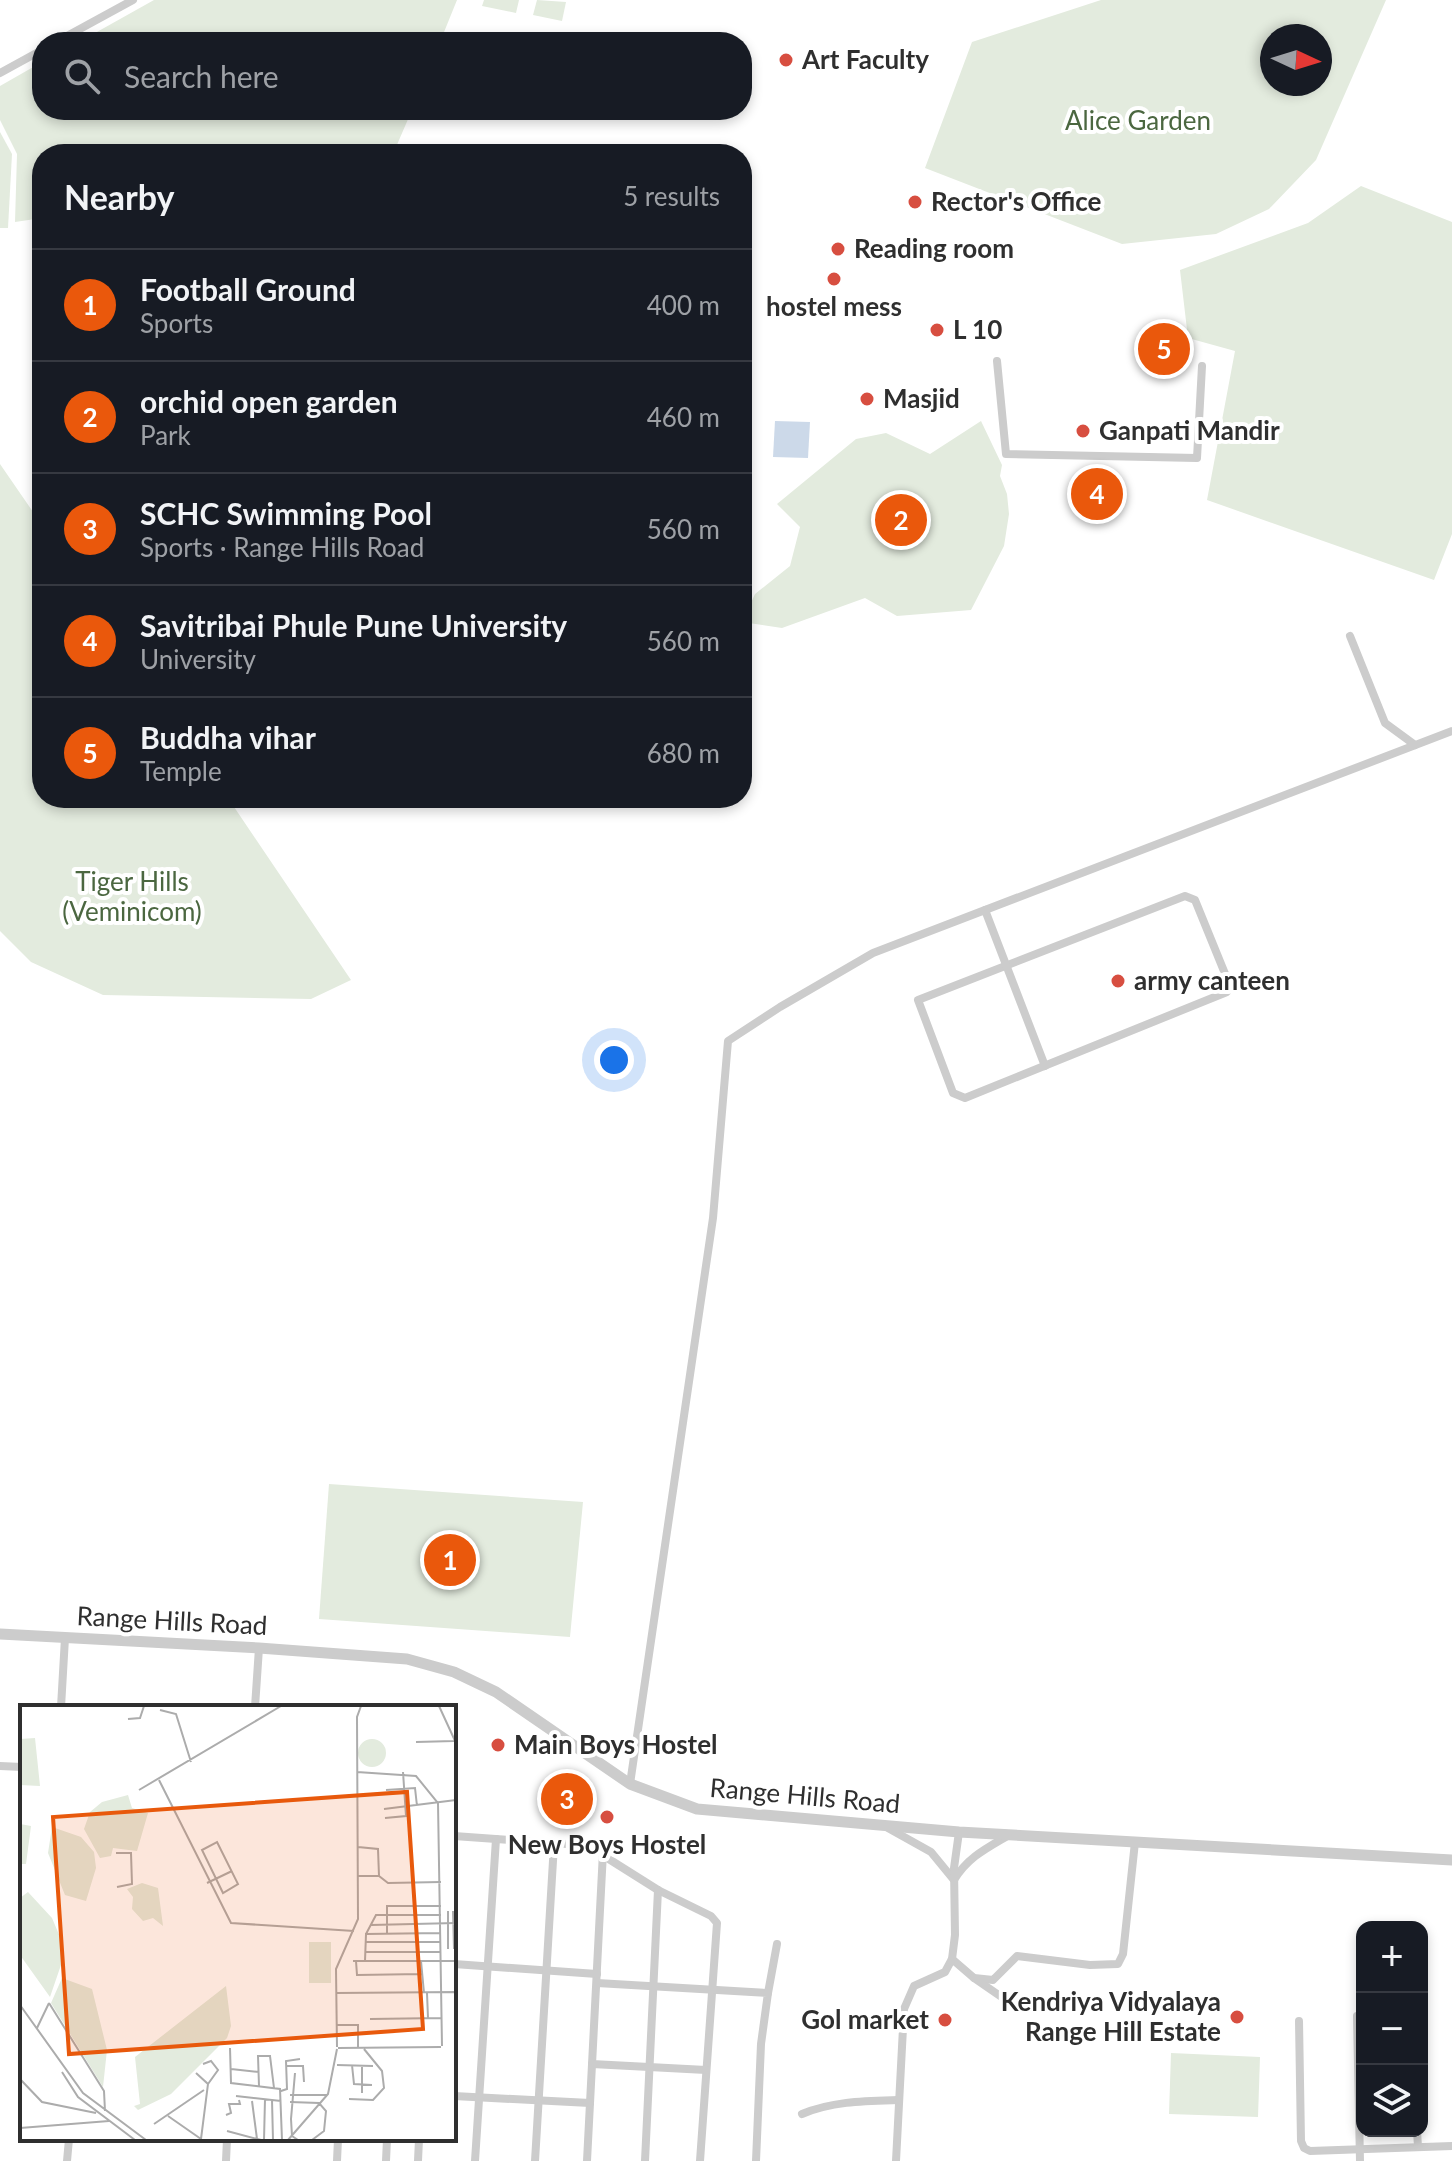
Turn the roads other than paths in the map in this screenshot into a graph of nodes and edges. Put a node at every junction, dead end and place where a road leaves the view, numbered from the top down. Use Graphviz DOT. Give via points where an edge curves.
graph roads {
  1 [pos="133,0"];
  2 [pos="74,32"];
  3 [pos="32,55"];
  4 [pos="0,73"];
  5 [pos="997,361"];
  6 [pos="1202,366"];
  7 [pos="1350,636"];
  8 [pos="1452,731"];
  9 [pos="1415,745"];
  10 [pos="985,910"];
  11 [pos="1006,965"];
  12 [pos="1045,1066"];
  13 [pos="0,1634"];
  14 [pos="65,1638"];
  15 [pos="259,1648"];
  16 [pos="61,1705"];
  17 [pos="255,1705"];
  18 [pos="0,1766"];
  19 [pos="20,1767"];
  20 [pos="630,1784"];
  21 [pos="883,1825"];
  22 [pos="959,1832"];
  23 [pos="1009,1835"];
  24 [pos="456,1836"];
  25 [pos="496,1839"];
  26 [pos="1135,1842"];
  27 [pos="554,1844"];
  28 [pos="604,1856"];
  29 [pos="1452,1860"];
  30 [pos="954,1880"];
  31 [pos="658,1890"];
  32 [pos="777,1944"];
  33 [pos="952,1959"];
  34 [pos="456,1964"];
  35 [pos="488,1966"];
  36 [pos="546,1971"];
  37 [pos="597,1978"];
  38 [pos="974,1978"];
  39 [pos="654,1986"];
  40 [pos="713,1991"];
  41 [pos="768,1993"];
  42 [pos="1003,1998"];
  43 [pos="1299,2021"];
  44 [pos="592,2064"];
  45 [pos="1358,2065"];
  46 [pos="650,2067"];
  47 [pos="706,2070"];
  48 [pos="456,2096"];
  49 [pos="479,2098"];
  50 [pos="899,2100"];
  51 [pos="538,2101"];
  52 [pos="590,2103"];
  53 [pos="802,2114"];
  54 [pos="1417,2137"];
  55 [pos="69,2141"];
  56 [pos="227,2141"];
  57 [pos="338,2141"];
  58 [pos="387,2141"];
  59 [pos="419,2141"];
  60 [pos="1452,2146"];
  61 [pos="1418,2147"];
  62 [pos="1360,2151"];
  63 [pos="67,2161"];
  64 [pos="226,2161"];
  65 [pos="337,2161"];
  66 [pos="386,2161"];
  67 [pos="418,2161"];
  68 [pos="475,2161"];
  69 [pos="535,2161"];
  70 [pos="587,2161"];
  71 [pos="645,2161"];
  72 [pos="700,2161"];
  73 [pos="756,2161"];
  74 [pos="896,2161"];
  75 [pos="1360,2161"];
  1 -- 2 [label="street"];
  3 -- 4 [label="street"];
  5 -- 6 [label="street" via="1006,454 1197,458"];
  7 -- 9 [label="street" via="1385,723"];
  8 -- 9 [label="street"];
  9 -- 10 [label="street"];
  10 -- 11 [label="street"];
  10 -- 20 [label="street" via="873,953 728,1041 713,1218"];
  11 -- 12 [label="street"];
  11 -- 12 [label="street" via="918,1000 951,1089 965,1098"];
  11 -- 12 [label="street" via="1185,896 1195,900 1228,981 1223,995"];
  13 -- 14 [label="street, Range Hills Road"];
  14 -- 15 [label="street, Range Hills Road"];
  14 -- 16 [label="street"];
  15 -- 17 [label="street"];
  15 -- 20 [label="street, Range Hills Road" via="407,1659 454,1672 496,1692"];
  18 -- 19 [label="street"];
  20 -- 21 [label="street, Range Hills Road" via="697,1809"];
  21 -- 22 [label="street, Range Hills Road"];
  21 -- 30 [label="street" via="931,1852"];
  22 -- 23 [label="street, Range Hills Road"];
  22 -- 30 [label="street"];
  23 -- 26 [label="street, Range Hills Road"];
  23 -- 30 [label="street" via="975,1855"];
  24 -- 25 [label="street"];
  25 -- 27 [label="street"];
  25 -- 35 [label="street"];
  26 -- 29 [label="street, Range Hills Road"];
  26 -- 38 [label="street" via="1121,1962 1090,1965 1017,1956 993,1980"];
  27 -- 28 [label="street" via="594,1846"];
  27 -- 36 [label="street"];
  28 -- 31 [label="street"];
  28 -- 37 [label="street"];
  30 -- 33 [label="street"];
  31 -- 39 [label="street"];
  31 -- 40 [label="street" via="717,1923"];
  32 -- 41 [label="street"];
  33 -- 38 [label="street"];
  33 -- 50 [label="street" via="945,1972 914,1986 904,2009"];
  34 -- 35 [label="street"];
  35 -- 36 [label="street"];
  35 -- 49 [label="street"];
  36 -- 37 [label="street"];
  36 -- 51 [label="street"];
  37 -- 39 [label="street"];
  37 -- 44 [label="street"];
  38 -- 42 [label="street"];
  39 -- 40 [label="street"];
  39 -- 46 [label="street"];
  40 -- 41 [label="street"];
  40 -- 47 [label="street"];
  41 -- 73 [label="street"];
  43 -- 62 [label="street" via="1304,2148"];
  44 -- 46 [label="street"];
  44 -- 52 [label="street"];
  45 -- 62 [label="street"];
  46 -- 47 [label="street"];
  46 -- 71 [label="street"];
  47 -- 72 [label="street"];
  48 -- 49 [label="street"];
  49 -- 51 [label="street"];
  49 -- 68 [label="street"];
  50 -- 53 [label="street" via="821,2106"];
  50 -- 74 [label="street"];
  51 -- 52 [label="street"];
  51 -- 69 [label="street"];
  52 -- 70 [label="street"];
  54 -- 61 [label="street"];
  55 -- 63 [label="street"];
  56 -- 64 [label="street"];
  57 -- 65 [label="street"];
  58 -- 66 [label="street"];
  59 -- 67 [label="street"];
  60 -- 61 [label="street"];
  61 -- 62 [label="street"];
  62 -- 75 [label="street"];
}
